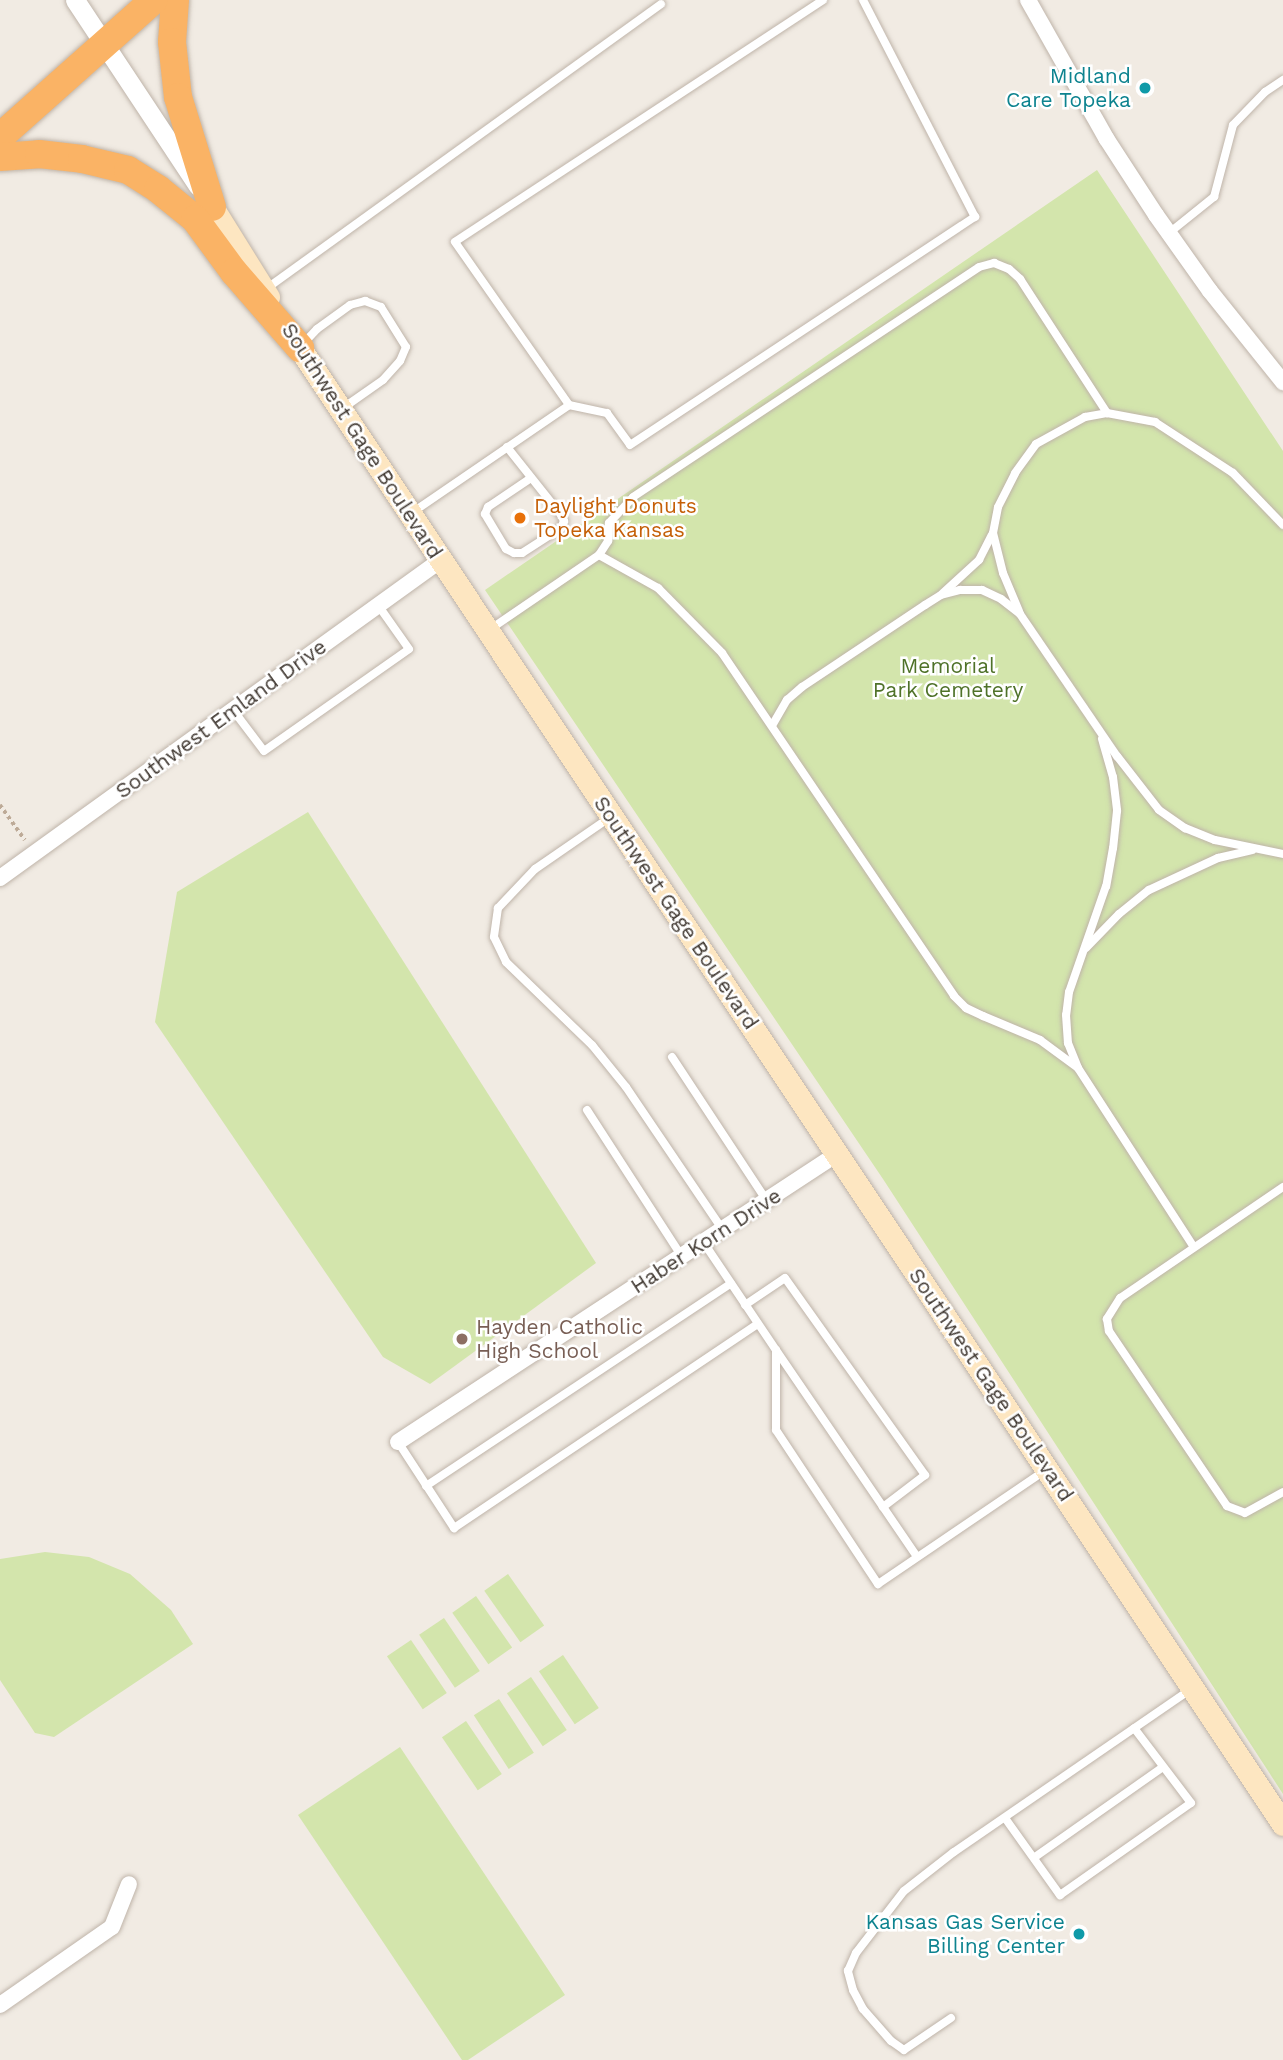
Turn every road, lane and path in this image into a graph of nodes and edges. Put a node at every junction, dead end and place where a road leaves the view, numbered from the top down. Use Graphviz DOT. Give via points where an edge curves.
graph roads {
  1 [pos="75,0"];
  2 [pos="155,0"];
  3 [pos="175,0"];
  4 [pos="823,0"];
  5 [pos="863,0"];
  6 [pos="1028,0"];
  7 [pos="661,4"];
  8 [pos="105,46"];
  9 [pos="1283,80"];
  10 [pos="0,137"];
  11 [pos="0,157"];
  12 [pos="212,207"];
  13 [pos="1169,233"];
  14 [pos="264,291"];
  15 [pos="300,348"];
  16 [pos="1283,382"];
  17 [pos="569,405"];
  18 [pos="341,410"];
  19 [pos="1107,412"];
  20 [pos="507,447"];
  21 [pos="531,478"];
  22 [pos="410,514"];
  23 [pos="1283,525"];
  24 [pos="993,533"];
  25 [pos="599,555"];
  26 [pos="441,559"];
  27 [pos="940,595"];
  28 [pos="378,605"];
  29 [pos="1020,614"];
  30 [pos="488,631"];
  31 [pos="233,710"];
  32 [pos="773,724"];
  33 [pos="1099,730"];
  34 [pos="0,805"];
  35 [pos="611,816"];
  36 [pos="1256,849"];
  37 [pos="35,854"];
  38 [pos="1283,854"];
  39 [pos="0,878"];
  40 [pos="1084,950"];
  41 [pos="671,1057"];
  42 [pos="1078,1069"];
  43 [pos="587,1110"];
  44 [pos="837,1154"];
  45 [pos="1283,1187"];
  46 [pos="766,1201"];
  47 [pos="723,1230"];
  48 [pos="704,1243"];
  49 [pos="1194,1247"];
  50 [pos="682,1257"];
  51 [pos="731,1283"];
  52 [pos="745,1305"];
  53 [pos="758,1324"];
  54 [pos="776,1350"];
  55 [pos="398,1442"];
  56 [pos="1047,1469"];
  57 [pos="426,1486"];
  58 [pos="1283,1492"];
  59 [pos="883,1507"];
  60 [pos="917,1557"];
  61 [pos="1193,1688"];
  62 [pos="1134,1728"];
  63 [pos="1163,1767"];
  64 [pos="1004,1818"];
  65 [pos="1283,1824"];
  66 [pos="1035,1857"];
  67 [pos="129,1884"];
  68 [pos="0,2005"];
  69 [pos="951,2018"];
  1 -- 8 [label="street, Southwest Gage Boulevard"];
  2 -- 8 [label="highway"];
  3 -- 12 [label="highway" via="172,56 178,97"];
  4 -- 17 [label="lane" via="455,242"];
  5 -- 17 [label="lane" via="975,217 630,445 607,413"];
  6 -- 13 [label="street" via="1106,138"];
  7 -- 14 [label="lane"];
  8 -- 10 [label="highway"];
  8 -- 12 [label="street, Southwest Gage Boulevard"];
  9 -- 13 [label="lane" via="1233,125 1214,197"];
  11 -- 15 [label="highway" via="60,156 104,163 138,176 195,219"];
  12 -- 14 [label="main road, Southwest Gage Boulevard"];
  13 -- 16 [label="street"];
  14 -- 15 [label="main road, Southwest Gage Boulevard"];
  15 -- 18 [label="main road, Southwest Gage Boulevard"];
  15 -- 18 [label="lane" via="350,305 365,301 381,306 406,347 383,380"];
  17 -- 20 [label="lane"];
  18 -- 22 [label="main road, Southwest Gage Boulevard"];
  19 -- 23 [label="lane" via="1156,422 1189,442 1233,473"];
  19 -- 24 [label="lane" via="1085,417 1036,444 1015,473"];
  19 -- 25 [label="lane" via="1020,279 994,263 979,267 633,497 609,523 608,541"];
  20 -- 21 [label="lane"];
  20 -- 22 [label="lane"];
  21 -- 21 [label="lane" via="564,521 561,528 522,553 514,553 506,549 485,514 488,507"];
  22 -- 26 [label="main road, Southwest Gage Boulevard"];
  24 -- 27 [label="lane" via="979,560"];
  24 -- 29 [label="lane"];
  25 -- 30 [label="lane"];
  25 -- 32 [label="lane" via="658,588 694,621"];
  26 -- 28 [label="street, Southwest Emland Drive"];
  26 -- 30 [label="main road, Southwest Gage Boulevard"];
  27 -- 29 [label="lane" via="982,590"];
  27 -- 32 [label="lane" via="802,687"];
  28 -- 31 [label="street, Southwest Emland Drive"];
  28 -- 31 [label="lane" via="409,649 264,751"];
  29 -- 33 [label="lane"];
  30 -- 35 [label="main road, Southwest Gage Boulevard"];
  31 -- 37 [label="street, Southwest Emland Drive"];
  32 -- 42 [label="lane" via="954,996 974,1012 1040,1040"];
  33 -- 36 [label="lane" via="1159,810 1185,828"];
  33 -- 40 [label="lane" via="1117,811 1107,886"];
  34 -- 37 [label="path"];
  35 -- 44 [label="main road, Southwest Gage Boulevard"];
  35 -- 47 [label="lane" via="536,869 498,908 494,937 506,962 592,1045 626,1087"];
  36 -- 38 [label="lane"];
  36 -- 40 [label="lane" via="1218,858 1149,890"];
  37 -- 39 [label="street, Southwest Emland Drive"];
  40 -- 42 [label="lane" via="1066,1015"];
  41 -- 46 [label="lane"];
  42 -- 49 [label="lane"];
  43 -- 50 [label="lane"];
  44 -- 46 [label="street, Haber Korn Drive"];
  44 -- 56 [label="main road, Southwest Gage Boulevard"];
  45 -- 49 [label="lane"];
  46 -- 47 [label="street, Haber Korn Drive"];
  47 -- 48 [label="street, Haber Korn Drive"];
  48 -- 50 [label="street, Haber Korn Drive"];
  48 -- 51 [label="lane"];
  49 -- 58 [label="lane" via="1120,1298 1110,1310 1109,1331 1227,1506 1245,1513"];
  50 -- 55 [label="street, Haber Korn Drive"];
  51 -- 52 [label="lane"];
  51 -- 57 [label="lane"];
  52 -- 53 [label="lane"];
  52 -- 59 [label="lane" via="785,1278 925,1475"];
  53 -- 54 [label="lane"];
  53 -- 57 [label="lane" via="454,1528"];
  54 -- 59 [label="lane"];
  54 -- 60 [label="lane" via="776,1430 878,1584"];
  55 -- 57 [label="lane"];
  56 -- 60 [label="lane"];
  56 -- 61 [label="main road, Southwest Gage Boulevard"];
  59 -- 60 [label="lane"];
  61 -- 62 [label="lane"];
  61 -- 65 [label="main road, Southwest Gage Boulevard"];
  62 -- 63 [label="lane"];
  62 -- 64 [label="lane"];
  63 -- 66 [label="lane"];
  63 -- 66 [label="lane" via="1191,1803 1060,1895"];
  64 -- 66 [label="lane"];
  64 -- 69 [label="lane" via="904,1891 856,1953 848,1971 863,2009 904,2050"];
  67 -- 68 [label="street" via="112,1927"];
}
